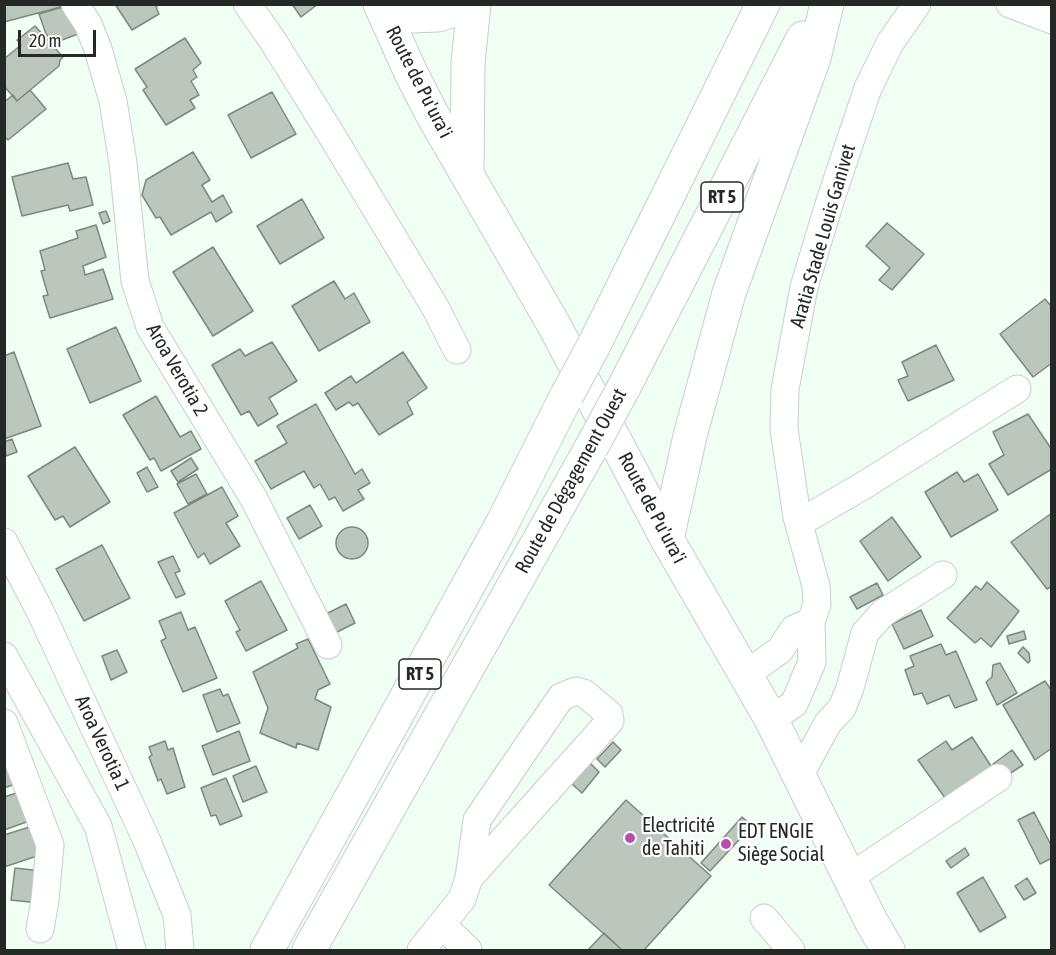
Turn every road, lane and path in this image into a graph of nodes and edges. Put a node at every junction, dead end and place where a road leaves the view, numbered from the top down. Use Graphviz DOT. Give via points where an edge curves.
graph roads {
  1 [pos="75,4"];
  2 [pos="247,4"];
  3 [pos="380,4"];
  4 [pos="384,4"];
  5 [pos="463,4"];
  6 [pos="474,4"];
  7 [pos="764,4"];
  8 [pos="820,4"];
  9 [pos="828,4"];
  10 [pos="917,4"];
  11 [pos="1010,4"];
  12 [pos="1052,20"];
  13 [pos="467,172"];
  14 [pos="457,350"];
  15 [pos="1017,389"];
  16 [pos="799,524"];
  17 [pos="667,539"];
  18 [pos="4,542"];
  19 [pos="943,575"];
  20 [pos="811,622"];
  21 [pos="328,645"];
  22 [pos="4,656"];
  23 [pos="744,675"];
  24 [pos="771,719"];
  25 [pos="4,723"];
  26 [pos="799,776"];
  27 [pos="998,778"];
  28 [pos="850,877"];
  29 [pos="469,878"];
  30 [pos="764,918"];
  31 [pos="442,926"];
  32 [pos="40,928"];
  33 [pos="881,947"];
  34 [pos="132,951"];
  35 [pos="180,951"];
  36 [pos="267,951"];
  37 [pos="309,951"];
  38 [pos="421,951"];
  39 [pos="468,951"];
  40 [pos="791,951"];
  1 -- 21 [label="street, Aroa Verotia 2" via="98,49 113,101 135,281 150,327 254,499"];
  2 -- 14 [label="street" via="329,131"];
  3 -- 13 [label="main road, Route de Pu'ura'i" via="411,73"];
  4 -- 5 [label="main road" via="399,14 412,16 438,15"];
  6 -- 13 [label="main road" via="468,63"];
  7 -- 36 [label="main road, Route de Dégagement Ouest / RT 5, bridge" via="501,526"];
  8 -- 37 [label="main road, Route de Dégagement Ouest / RT 5, bridge" via="623,389"];
  9 -- 17 [label="main road" via="814,58 729,293 690,435"];
  10 -- 16 [label="street, Aratia Stade Louis Ganivet" via="890,43 868,88 804,287 784,409"];
  11 -- 12 [label="street"];
  13 -- 17 [label="main road, Route de Pu'ura'i" via="554,325"];
  15 -- 16 [label="street"];
  16 -- 20 [label="street, Aratia Stade Louis Ganivet" via="816,586 817,604"];
  17 -- 23 [label="main road, Route de Pu'ura'i"];
  18 -- 35 [label="street, Aroa Verotia 1" via="40,610 147,841 177,915"];
  19 -- 26 [label="street" via="883,613 866,633 842,708 828,723"];
  20 -- 23 [label="street" via="794,629 780,650"];
  20 -- 24 [label="street, Aratia Stade Louis Ganivet" via="812,662 794,704"];
  22 -- 34 [label="street, Aroa Verotia 1" via="98,826"];
  23 -- 24 [label="main road, Route de Pu'ura'i"];
  24 -- 26 [label="main road, Route de Pu'ura'i"];
  25 -- 32 [label="street" via="50,845"];
  26 -- 28 [label="main road, Route de Pu'ura'i"];
  27 -- 28 [label="street"];
  28 -- 33 [label="main road, Route de Pu'ura'i"];
  29 -- 29 [label="street" via="610,721 609,714 584,693 576,691 561,697 477,820"];
  29 -- 31 [label="street" via="462,899"];
  30 -- 40 [label="street"];
  31 -- 38 [label="street"];
  31 -- 39 [label="street"];
}
